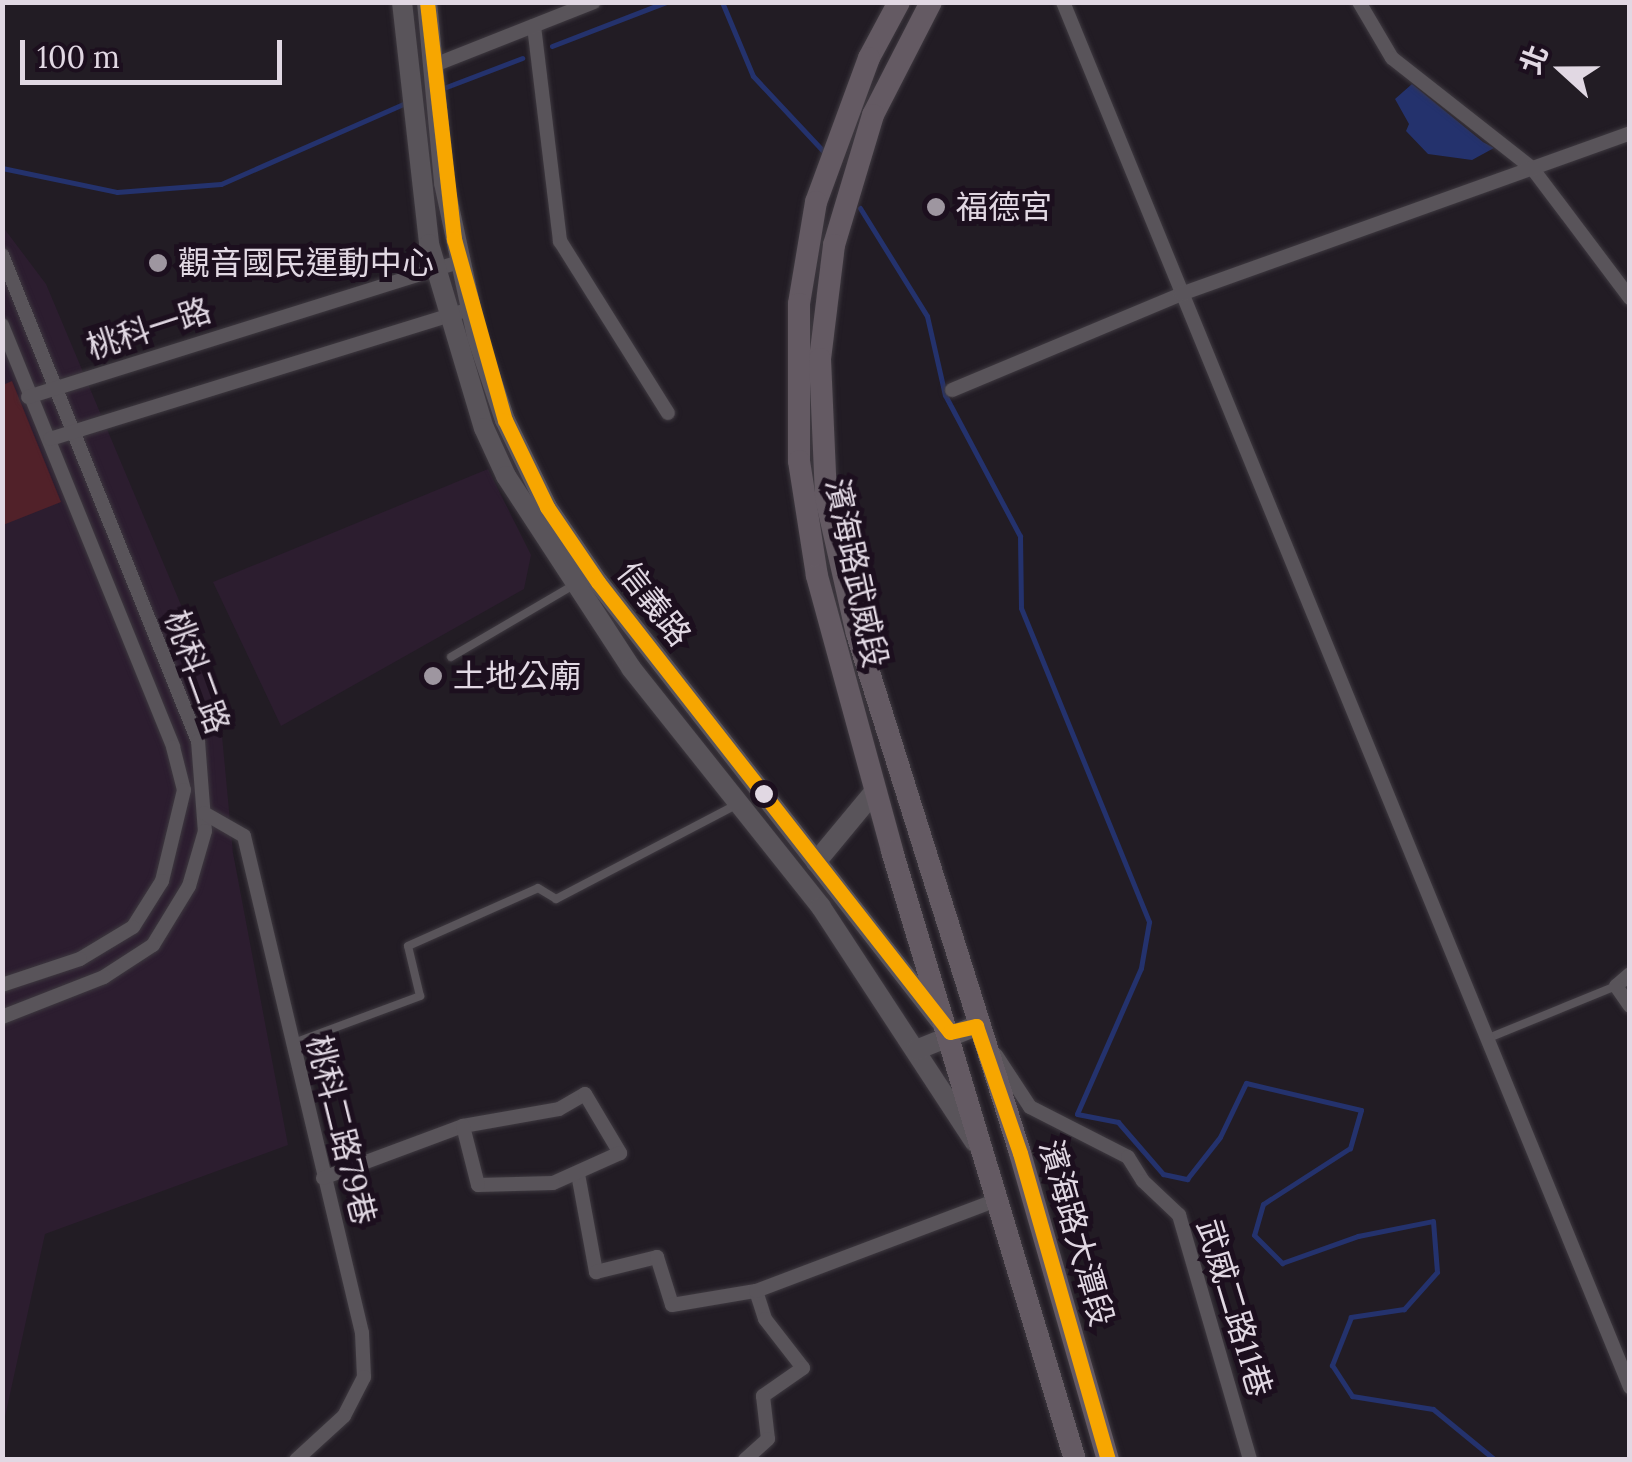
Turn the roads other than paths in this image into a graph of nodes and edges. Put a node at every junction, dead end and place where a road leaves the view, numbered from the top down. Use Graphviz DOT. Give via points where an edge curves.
graph roads {
  1 [pos="402,2"];
  2 [pos="427,2"];
  3 [pos="594,2"];
  4 [pos="899,2"];
  5 [pos="932,2"];
  6 [pos="1063,2"];
  7 [pos="1358,2"];
  8 [pos="534,26"];
  9 [pos="432,73"];
  10 [pos="1630,133"];
  11 [pos="1532,168"];
  12 [pos="2,255"];
  13 [pos="459,262"];
  14 [pos="436,267"];
  15 [pos="1181,294"];
  16 [pos="1630,298"];
  17 [pos="470,309"];
  18 [pos="448,314"];
  19 [pos="2,325"];
  20 [pos="57,388"];
  21 [pos="952,390"];
  22 [pos="28,397"];
  23 [pos="668,413"];
  24 [pos="72,432"];
  25 [pos="50,439"];
  26 [pos="591,571"];
  27 [pos="573,585"];
  28 [pos="451,657"];
  29 [pos="875,790"];
  30 [pos="740,803"];
  31 [pos="204,813"];
  32 [pos="816,862"];
  33 [pos="1630,974"];
  34 [pos="2,985"];
  35 [pos="1616,986"];
  36 [pos="1630,1006"];
  37 [pos="2,1017"];
  38 [pos="976,1026"];
  39 [pos="950,1032"];
  40 [pos="1491,1037"];
  41 [pos="292,1044"];
  42 [pos="916,1050"];
  43 [pos="462,1126"];
  44 [pos="984,1156"];
  45 [pos="578,1174"];
  46 [pos="323,1178"];
  47 [pos="998,1200"];
  48 [pos="756,1291"];
  49 [pos="1630,1387"];
  50 [pos="296,1460"];
  51 [pos="744,1460"];
  52 [pos="1075,1460"];
  53 [pos="1108,1460"];
  54 [pos="1250,1460"];
  1 -- 14 [label="main road, 信義路" via="412,120"];
  2 -- 9 [label="main road"];
  3 -- 8 [label="street"];
  4 -- 29 [label="main road, 濱海路武威段" via="869,58 816,202 798,304 799,460 817,576"];
  5 -- 38 [label="main road, 濱海路武威段" via="873,115 834,245 820,359 826,498 858,634"];
  6 -- 15 [label="street"];
  7 -- 11 [label="street" via="1392,58"];
  8 -- 9 [label="street"];
  8 -- 23 [label="street" via="560,240"];
  9 -- 13 [label="main road, 信義路"];
  10 -- 11 [label="street"];
  11 -- 15 [label="street"];
  11 -- 16 [label="street"];
  12 -- 20 [label="street, 桃科二路"];
  13 -- 14 [label="street, 桃科一路"];
  13 -- 17 [label="main road, 信義路"];
  14 -- 18 [label="main road, 信義路"];
  14 -- 20 [label="street, 桃科一路"];
  15 -- 21 [label="street"];
  15 -- 40 [label="street"];
  17 -- 18 [label="street"];
  17 -- 26 [label="main road, 信義路" via="505,420 547,507"];
  18 -- 24 [label="street"];
  18 -- 27 [label="main road, 信義路" via="484,428"];
  19 -- 22 [label="street, 桃科二路"];
  20 -- 22 [label="street, 桃科一路"];
  20 -- 24 [label="street, 桃科二路"];
  22 -- 25 [label="street, 桃科二路"];
  24 -- 25 [label="street"];
  24 -- 31 [label="street, 桃科二路" via="198,741"];
  25 -- 34 [label="street, 桃科二路" via="184,790 162,881 133,927 80,959"];
  26 -- 27 [label="lane"];
  26 -- 32 [label="main road, 信義路"];
  27 -- 28 [label="lane"];
  27 -- 30 [label="main road, 信義路"];
  29 -- 32 [label="main road"];
  29 -- 39 [label="main road, 濱海路武威段"];
  30 -- 41 [label="lane" via="556,899 538,888 408,946 420,996"];
  30 -- 42 [label="main road, 信義路" via="821,907"];
  31 -- 37 [label="street, 桃科二路" via="189,886 152,944 104,977"];
  31 -- 41 [label="street, 桃科二路79巷" via="244,836"];
  32 -- 39 [label="main road, 信義路"];
  33 -- 35 [label="street"];
  35 -- 36 [label="street"];
  35 -- 40 [label="lane"];
  38 -- 39 [label="main road"];
  38 -- 53 [label="main road, 濱海路大潭段" via="1020,1153"];
  38 -- 54 [label="street, 武威二路11巷" via="1030,1107 1128,1156 1142,1182 1179,1215"];
  39 -- 42 [label="main road"];
  39 -- 44 [label="main road, 濱海路武威段"];
  40 -- 49 [label="street"];
  41 -- 46 [label="street, 桃科二路79巷"];
  42 -- 44 [label="main road, 信義路"];
  43 -- 45 [label="street" via="478,1185 552,1183"];
  43 -- 45 [label="street" via="559,1109 585,1094 620,1153"];
  43 -- 46 [label="street"];
  44 -- 47 [label="main road, 濱海路大潭段"];
  45 -- 48 [label="street" via="596,1272 657,1257 672,1304"];
  46 -- 50 [label="street, 桃科二路79巷" via="362,1333 364,1376 344,1416"];
  47 -- 48 [label="street"];
  47 -- 52 [label="main road, 濱海路大潭段"];
  48 -- 51 [label="street" via="765,1318 803,1368 763,1396 768,1440"];
}
